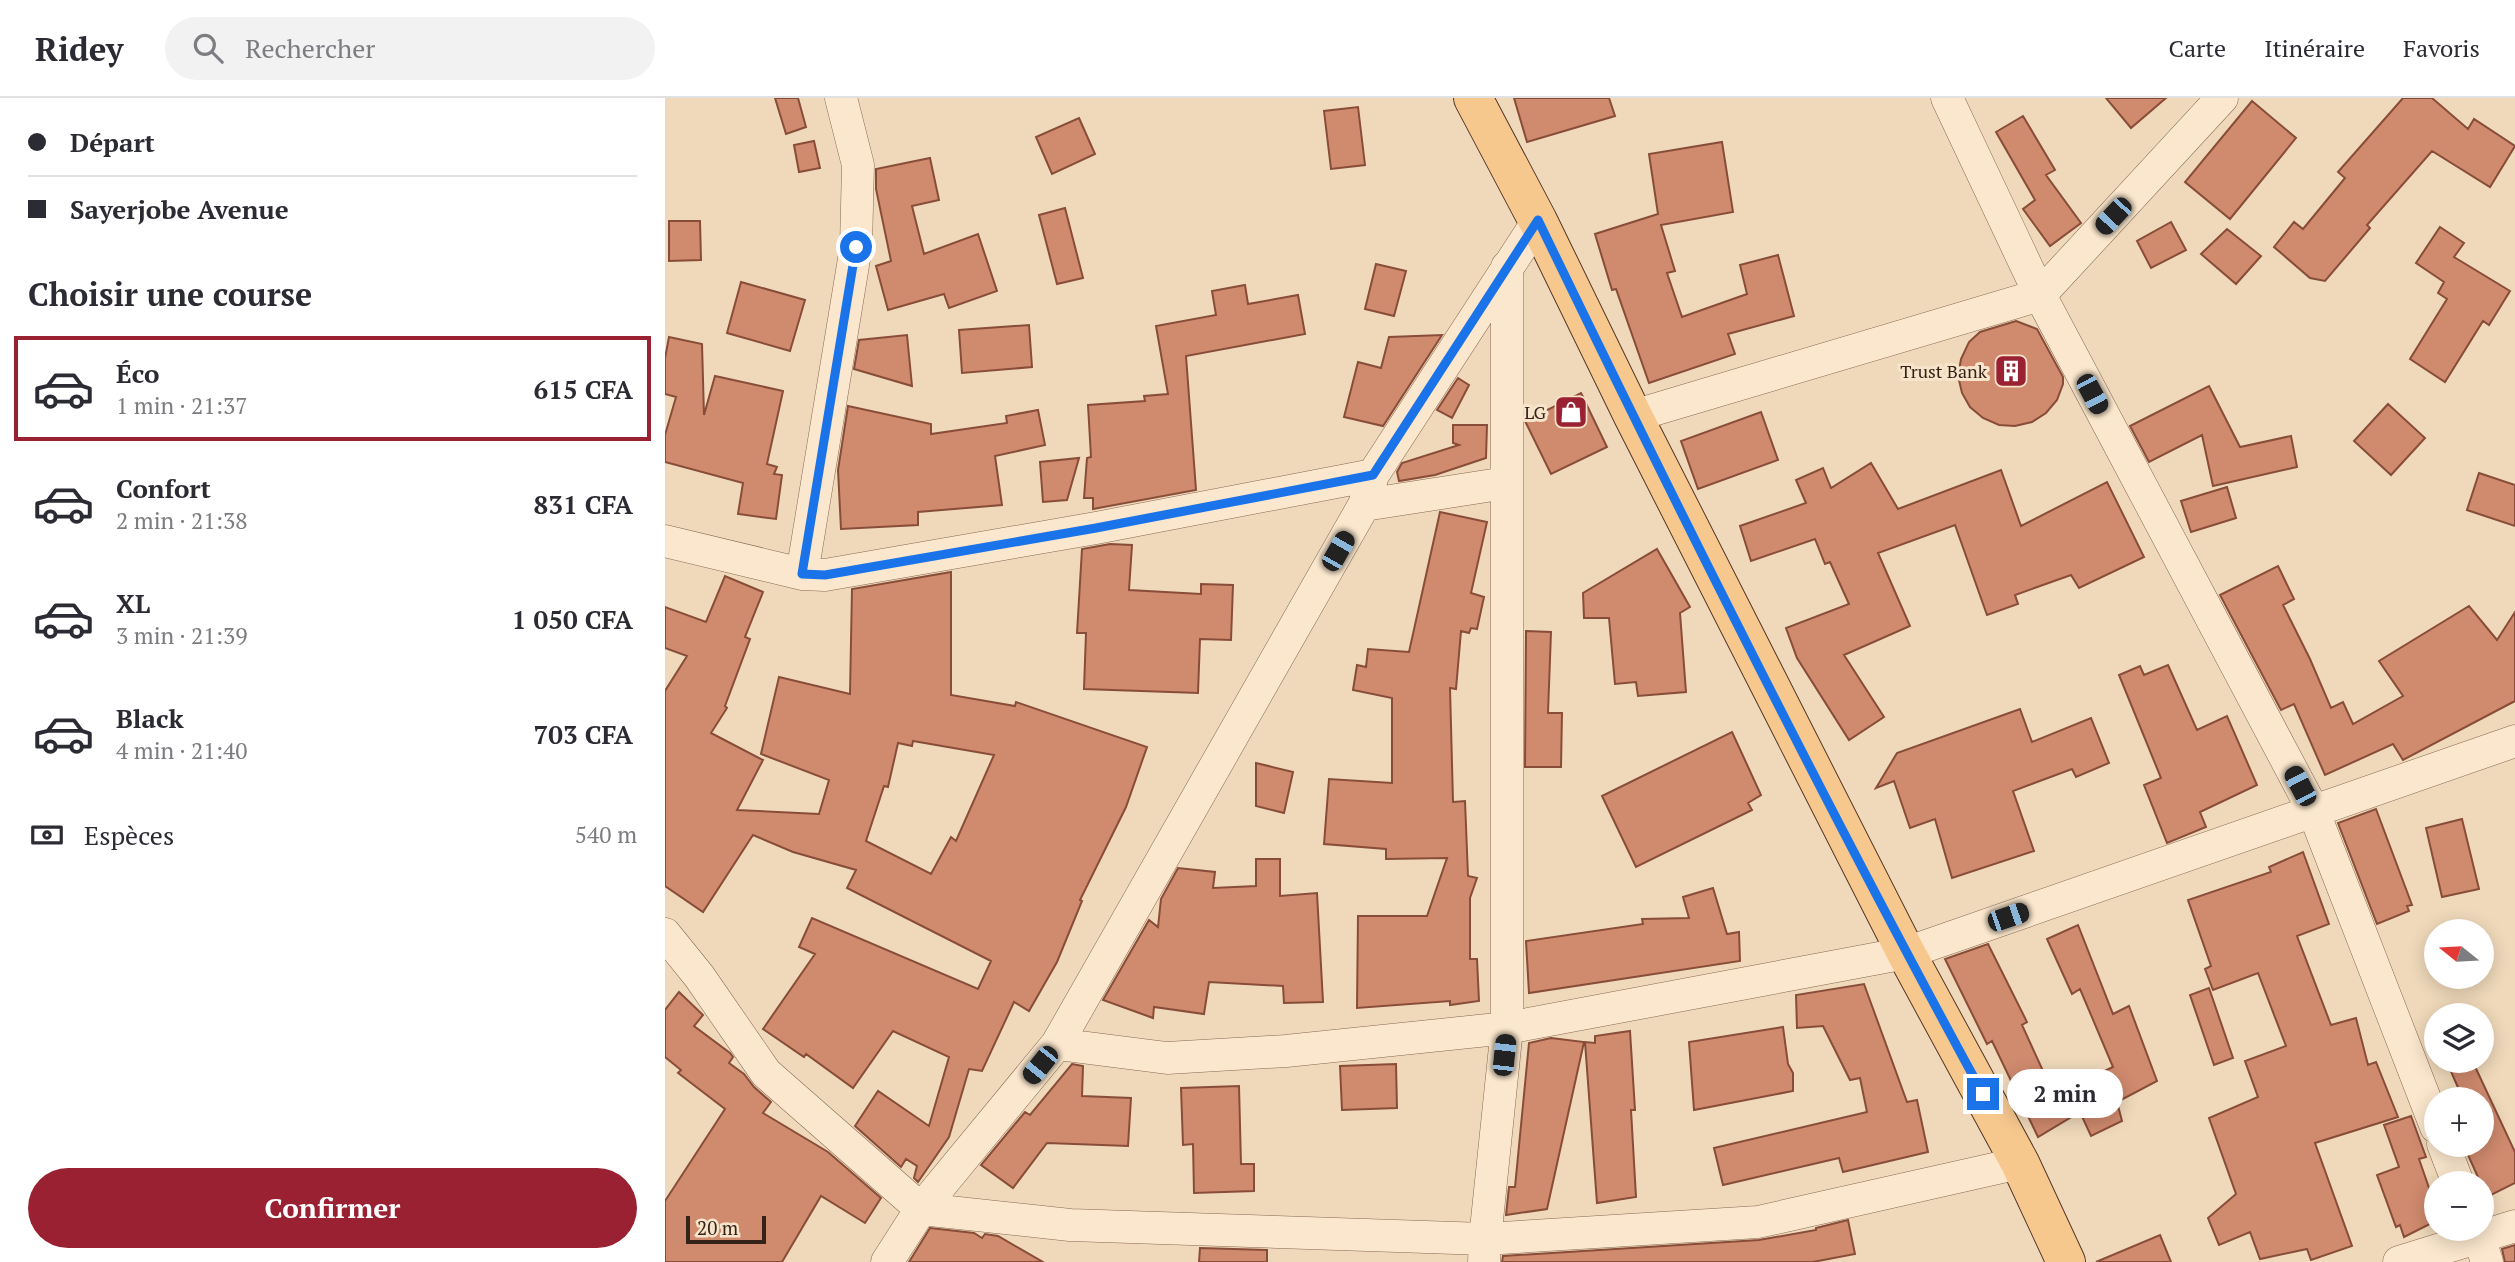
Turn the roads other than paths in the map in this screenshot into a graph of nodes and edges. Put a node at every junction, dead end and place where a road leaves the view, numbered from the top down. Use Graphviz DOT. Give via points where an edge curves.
graph roads {
  1 [pos="841,98"];
  2 [pos="1473,98"];
  3 [pos="1947,98"];
  4 [pos="2222,98"];
  5 [pos="1538,220"];
  6 [pos="1507,267"];
  7 [pos="2040,295"];
  8 [pos="1633,416"];
  9 [pos="1506,483"];
  10 [pos="1369,490"];
  11 [pos="665,541"];
  12 [pos="802,574"];
  13 [pos="2515,741"];
  14 [pos="2313,810"];
  15 [pos="665,934"];
  16 [pos="1906,953"];
  17 [pos="1507,1028"];
  18 [pos="1056,1044"];
  19 [pos="2424,1096"];
  20 [pos="2020,1163"];
  21 [pos="921,1209"];
  22 [pos="2515,1226"];
  23 [pos="2480,1242"];
  24 [pos="1484,1250"];
  25 [pos="887,1262"];
  26 [pos="2066,1262"];
  27 [pos="2399,1262"];
  1 -- 12 [label="street" via="857,165 856,247"];
  2 -- 5 [label="main road"];
  3 -- 7 [label="street"];
  4 -- 7 [label="street"];
  5 -- 6 [label="street"];
  5 -- 8 [label="main road"];
  6 -- 9 [label="street"];
  6 -- 10 [label="street"];
  7 -- 8 [label="street"];
  7 -- 14 [label="street"];
  8 -- 16 [label="main road"];
  9 -- 10 [label="street"];
  9 -- 17 [label="street"];
  10 -- 12 [label="street" via="1096,528 825,575"];
  10 -- 18 [label="street"];
  11 -- 12 [label="street"];
  13 -- 14 [label="street"];
  14 -- 16 [label="street"];
  14 -- 19 [label="street"];
  15 -- 21 [label="street" via="766,1073"];
  16 -- 17 [label="street"];
  16 -- 20 [label="main road"];
  17 -- 18 [label="street" via="1167,1058"];
  17 -- 24 [label="street"];
  18 -- 21 [label="street"];
  20 -- 24 [label="street" via="1758,1222"];
  20 -- 26 [label="main road"];
  21 -- 24 [label="street" via="1070,1225"];
  21 -- 25 [label="street"];
  22 -- 23 [label="street"];
  23 -- 27 [label="street"];
}
